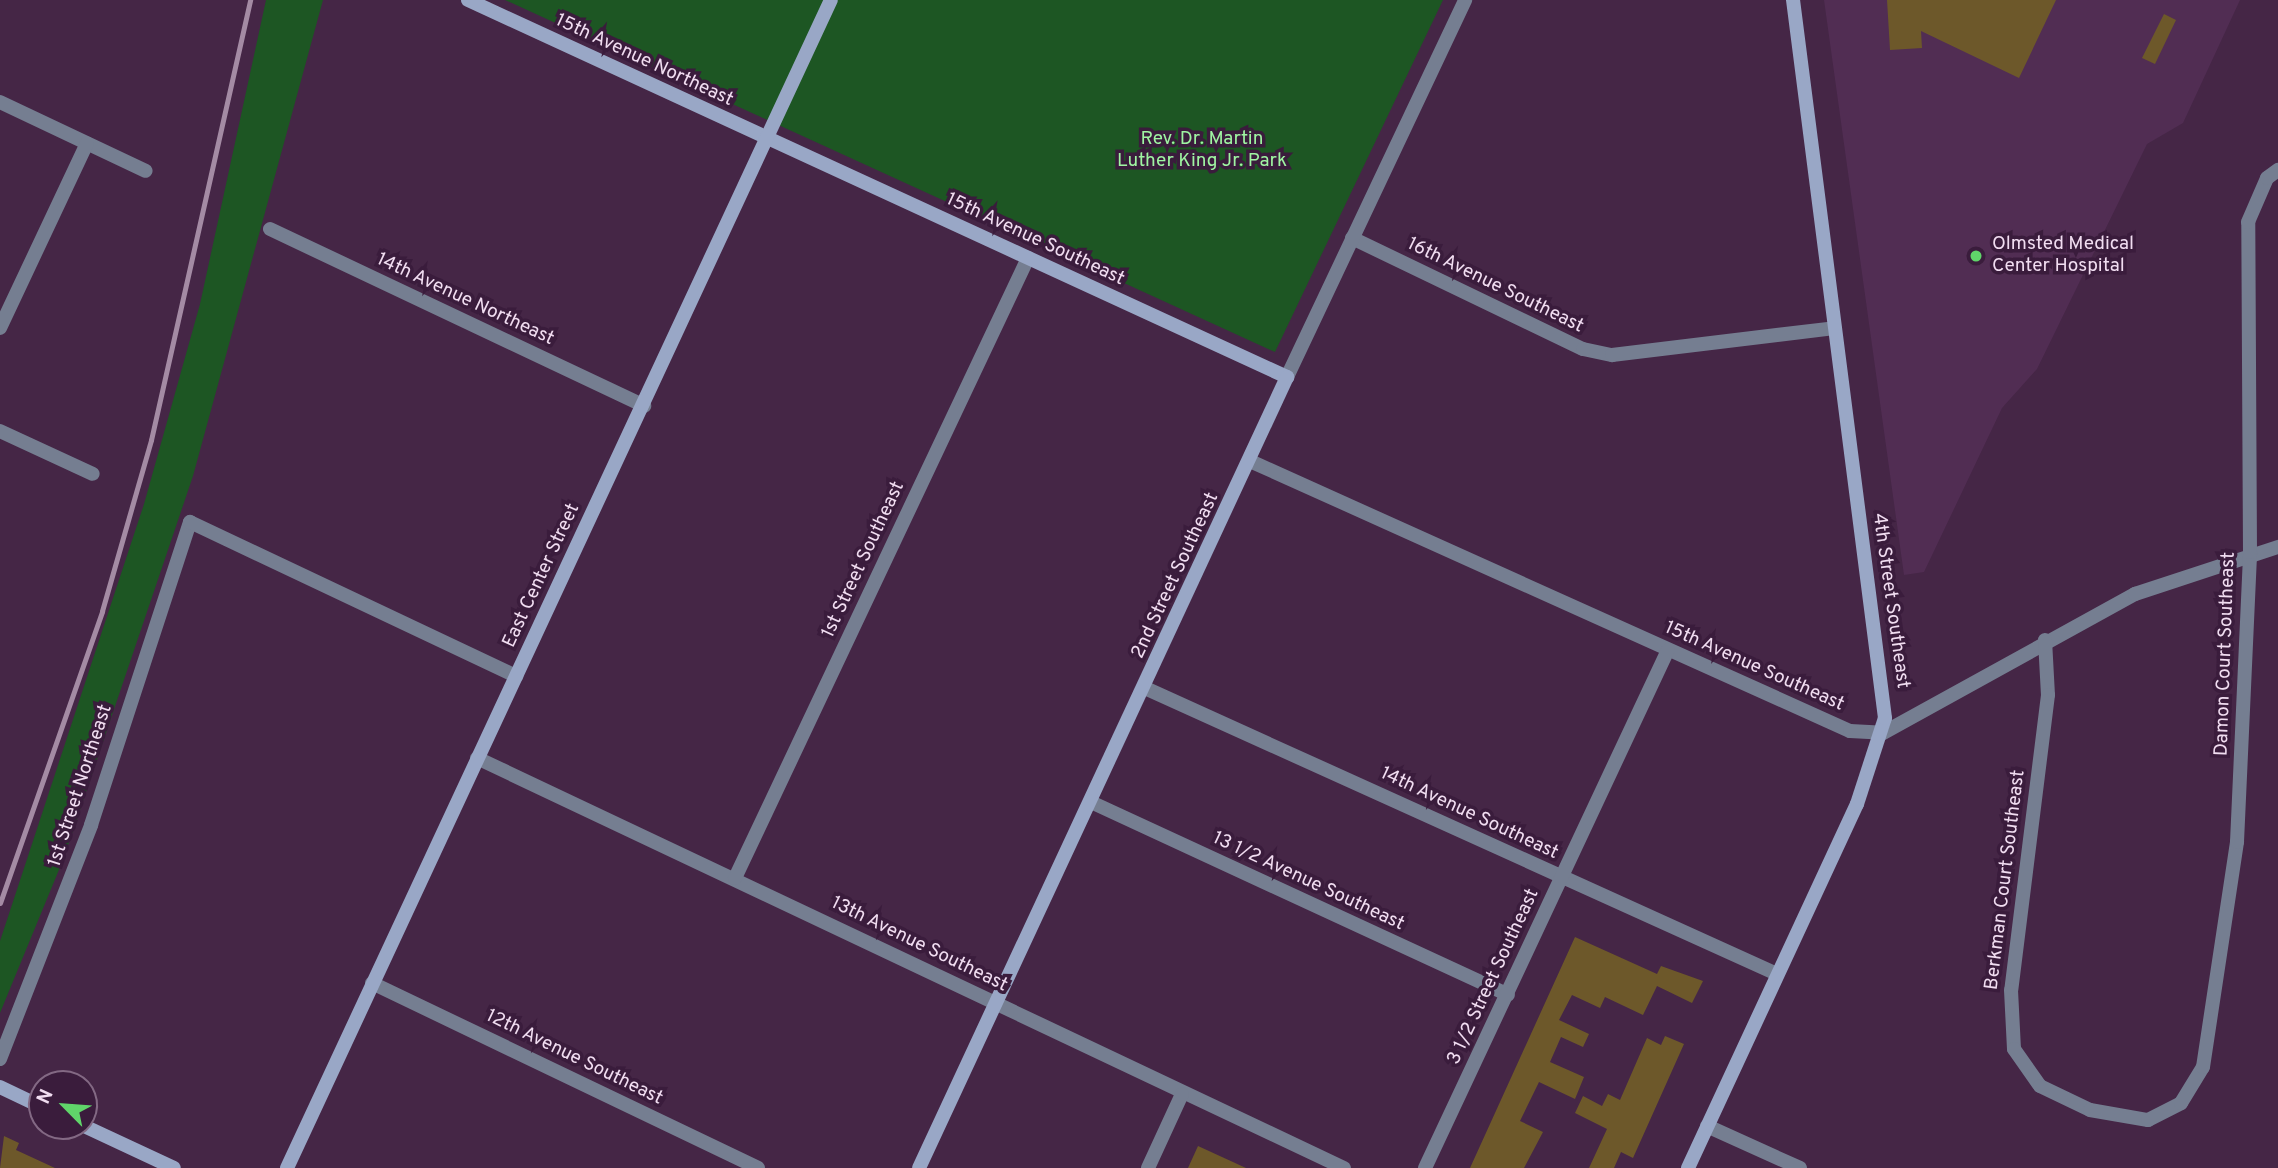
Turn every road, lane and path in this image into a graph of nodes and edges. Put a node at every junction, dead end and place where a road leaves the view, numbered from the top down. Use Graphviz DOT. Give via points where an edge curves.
graph roads {
  1 [pos="468,0"];
  2 [pos="831,0"];
  3 [pos="1465,0"];
  4 [pos="1793,0"];
  5 [pos="0,102"];
  6 [pos="766,139"];
  7 [pos="87,142"];
  8 [pos="2278,170"];
  9 [pos="146,171"];
  10 [pos="270,229"];
  11 [pos="1352,238"];
  12 [pos="1028,258"];
  13 [pos="0,328"];
  14 [pos="1834,328"];
  15 [pos="1287,377"];
  16 [pos="644,406"];
  17 [pos="0,431"];
  18 [pos="1250,461"];
  19 [pos="93,474"];
  20 [pos="2278,547"];
  21 [pos="2250,552"];
  22 [pos="2045,640"];
  23 [pos="1668,650"];
  24 [pos="516,676"];
  25 [pos="1145,688"];
  26 [pos="1883,733"];
  27 [pos="477,758"];
  28 [pos="1093,803"];
  29 [pos="734,878"];
  30 [pos="1562,878"];
  31 [pos="1777,974"];
  32 [pos="372,983"];
  33 [pos="1507,995"];
  34 [pos="997,1005"];
  35 [pos="0,1059"];
  36 [pos="0,1087"];
  37 [pos="1182,1094"];
  38 [pos="28,1100"];
  39 [pos="2148,1121"];
  40 [pos="1707,1126"];
  41 [pos="98,1133"];
  42 [pos="174,1168"];
  43 [pos="287,1168"];
  44 [pos="758,1168"];
  45 [pos="919,1168"];
  46 [pos="1148,1168"];
  47 [pos="1343,1168"];
  48 [pos="1425,1168"];
  49 [pos="1688,1168"];
  50 [pos="1800,1168"];
  1 -- 6 [label="street, 15th Avenue Northeast"];
  2 -- 6 [label="street, East Center Street"];
  3 -- 11 [label="street, 2nd Street Southeast"];
  4 -- 14 [label="street, 4th Street Southeast"];
  5 -- 7 [label="street"];
  6 -- 12 [label="street, 15th Avenue Southeast"];
  6 -- 16 [label="street, East Center Street"];
  7 -- 9 [label="street"];
  7 -- 13 [label="street"];
  8 -- 21 [label="street, Damon Court Southeast" via="2267,178 2248,222"];
  10 -- 16 [label="street, 14th Avenue Northeast"];
  11 -- 14 [label="street, 16th Avenue Southeast" via="1583,349 1612,355"];
  11 -- 15 [label="street, 2nd Street Southeast"];
  12 -- 15 [label="street, 15th Avenue Southeast"];
  12 -- 29 [label="street, 1st Street Southeast"];
  14 -- 26 [label="street, 4th Street Southeast" via="1882,674"];
  15 -- 18 [label="street, 2nd Street Southeast"];
  16 -- 24 [label="street, East Center Street"];
  17 -- 19 [label="street"];
  18 -- 23 [label="street, 15th Avenue Southeast"];
  18 -- 25 [label="street, 2nd Street Southeast"];
  20 -- 21 [label="street"];
  21 -- 22 [label="street" via="2135,594"];
  21 -- 39 [label="street, Damon Court Southeast" via="2237,842 2203,1067 2181,1103"];
  22 -- 26 [label="street"];
  22 -- 39 [label="street, Berkman Court Southeast" via="2048,695 2011,990 2014,1049 2040,1086 2090,1110"];
  23 -- 26 [label="street, 15th Avenue Southeast" via="1850,732"];
  23 -- 30 [label="street, 3 1/2 Street Southeast"];
  24 -- 27 [label="street, East Center Street"];
  24 -- 35 [label="street, 1st Street Northeast" via="190,522 91,825"];
  25 -- 28 [label="street, 2nd Street Southeast"];
  25 -- 30 [label="street, 14th Avenue Southeast"];
  26 -- 31 [label="street, 4th Street Southeast"];
  27 -- 29 [label="street, 13th Avenue Southeast"];
  27 -- 32 [label="street, East Center Street"];
  28 -- 33 [label="street, 13 1/2 Avenue Southeast"];
  28 -- 34 [label="street, 2nd Street Southeast"];
  29 -- 34 [label="street, 13th Avenue Southeast"];
  30 -- 31 [label="street, 14th Avenue Southeast"];
  30 -- 33 [label="street, 3 1/2 Street Southeast"];
  31 -- 40 [label="street, 4th Street Southeast"];
  32 -- 43 [label="street, East Center Street"];
  32 -- 44 [label="street, 12th Avenue Southeast"];
  33 -- 48 [label="street, 3 1/2 Street Southeast"];
  34 -- 37 [label="street, 13th Avenue Southeast"];
  34 -- 45 [label="street, 2nd Street Southeast"];
  36 -- 38 [label="street"];
  37 -- 46 [label="street"];
  37 -- 47 [label="street, 13th Avenue Southeast"];
  40 -- 49 [label="street, 4th Street Southeast"];
  40 -- 50 [label="street"];
  41 -- 42 [label="street"];
}
